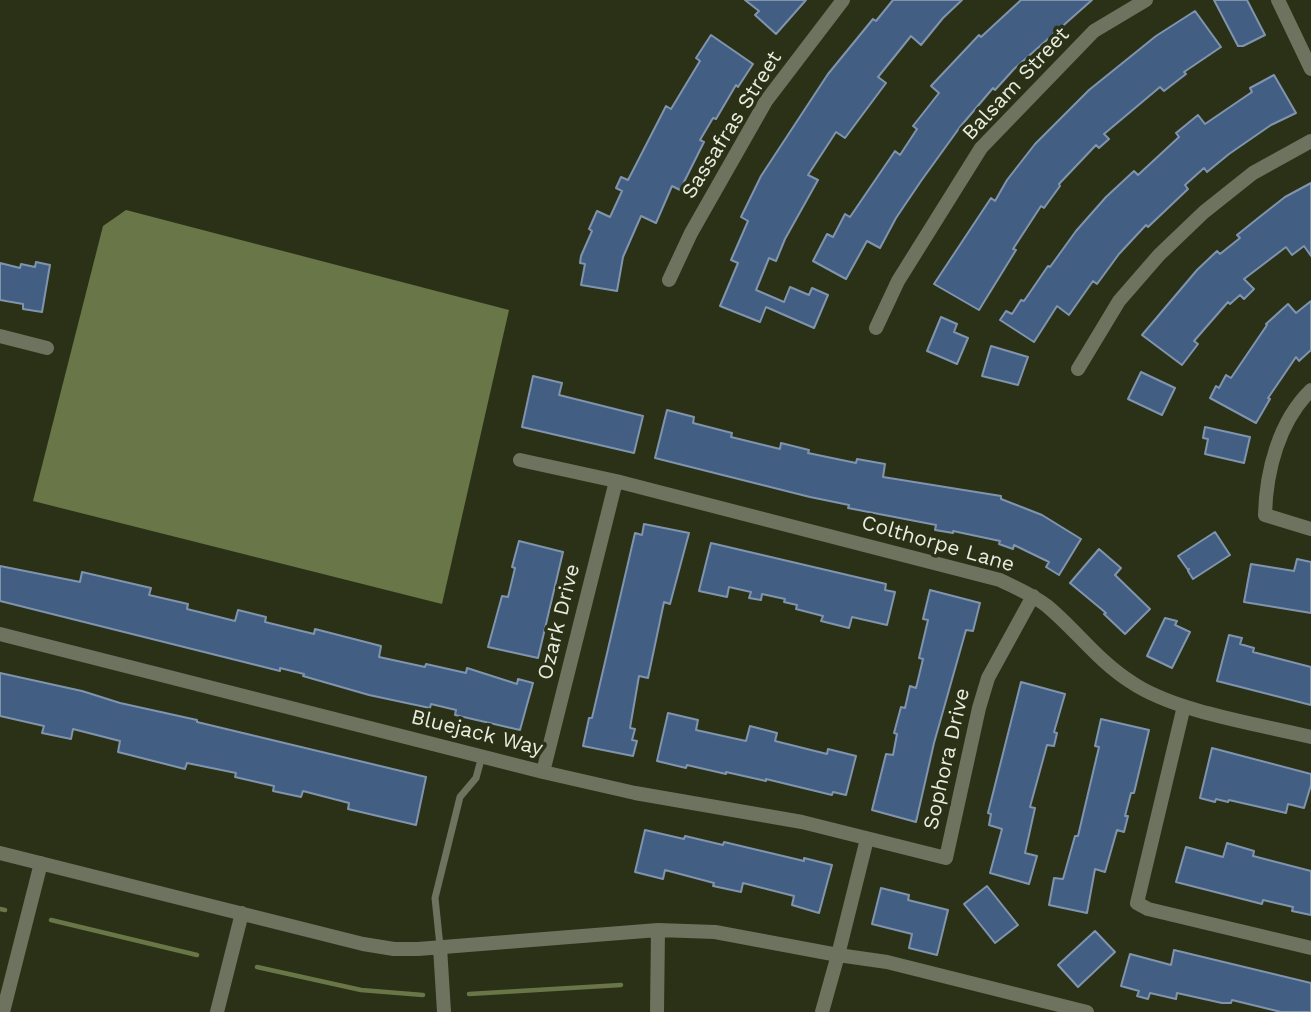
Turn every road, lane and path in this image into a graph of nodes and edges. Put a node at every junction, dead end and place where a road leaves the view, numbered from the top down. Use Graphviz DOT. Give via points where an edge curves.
graph roads {
  1 [pos="843,0"];
  2 [pos="1146,0"];
  3 [pos="1278,0"];
  4 [pos="1311,69"];
  5 [pos="1311,141"];
  6 [pos="669,280"];
  7 [pos="876,328"];
  8 [pos="0,336"];
  9 [pos="47,348"];
  10 [pos="1078,369"];
  11 [pos="1311,390"];
  12 [pos="520,460"];
  13 [pos="616,481"];
  14 [pos="1311,528"];
  15 [pos="1033,596"];
  16 [pos="0,634"];
  17 [pos="1184,706"];
  18 [pos="1311,737"];
  19 [pos="482,756"];
  20 [pos="544,772"];
  21 [pos="867,839"];
  22 [pos="0,853"];
  23 [pos="946,858"];
  24 [pos="41,863"];
  25 [pos="242,913"];
  26 [pos="657,930"];
  27 [pos="440,947"];
  28 [pos="1311,948"];
  29 [pos="838,955"];
  30 [pos="3,1012"];
  31 [pos="217,1012"];
  32 [pos="444,1012"];
  33 [pos="657,1012"];
  34 [pos="822,1012"];
  35 [pos="1087,1012"];
  1 -- 6 [label="street, Sassafras Street" via="766,101"];
  2 -- 7 [label="street, Balsam Street" via="1094,31 981,148 898,281"];
  3 -- 4 [label="street"];
  5 -- 10 [label="street" via="1253,173 1159,255 1119,302"];
  8 -- 9 [label="street"];
  11 -- 14 [label="street" via="1291,415 1278,444 1265,501 1265,515"];
  12 -- 13 [label="street, Colthorpe Lane"];
  13 -- 15 [label="street, Colthorpe Lane" via="947,565 1000,580"];
  13 -- 20 [label="street, Ozark Drive"];
  15 -- 17 [label="street, Colthorpe Lane" via="1132,683"];
  15 -- 23 [label="street, Sophora Drive" via="988,678"];
  16 -- 19 [label="street, Bluejack Way"];
  17 -- 18 [label="street, Colthorpe Lane"];
  17 -- 28 [label="street" via="1137,903"];
  19 -- 20 [label="street, Bluejack Way"];
  19 -- 27 [label="lane" via="476,778 460,797 435,898"];
  20 -- 21 [label="street, Bluejack Way"];
  21 -- 23 [label="street, Bluejack Way"];
  21 -- 29 [label="street"];
  22 -- 24 [label="street"];
  24 -- 25 [label="street"];
  24 -- 30 [label="street"];
  25 -- 27 [label="street" via="363,944 394,949"];
  25 -- 31 [label="street"];
  26 -- 27 [label="street"];
  26 -- 29 [label="street" via="715,932"];
  26 -- 33 [label="street"];
  27 -- 32 [label="street"];
  29 -- 34 [label="street"];
  29 -- 35 [label="street" via="887,962"];
}
